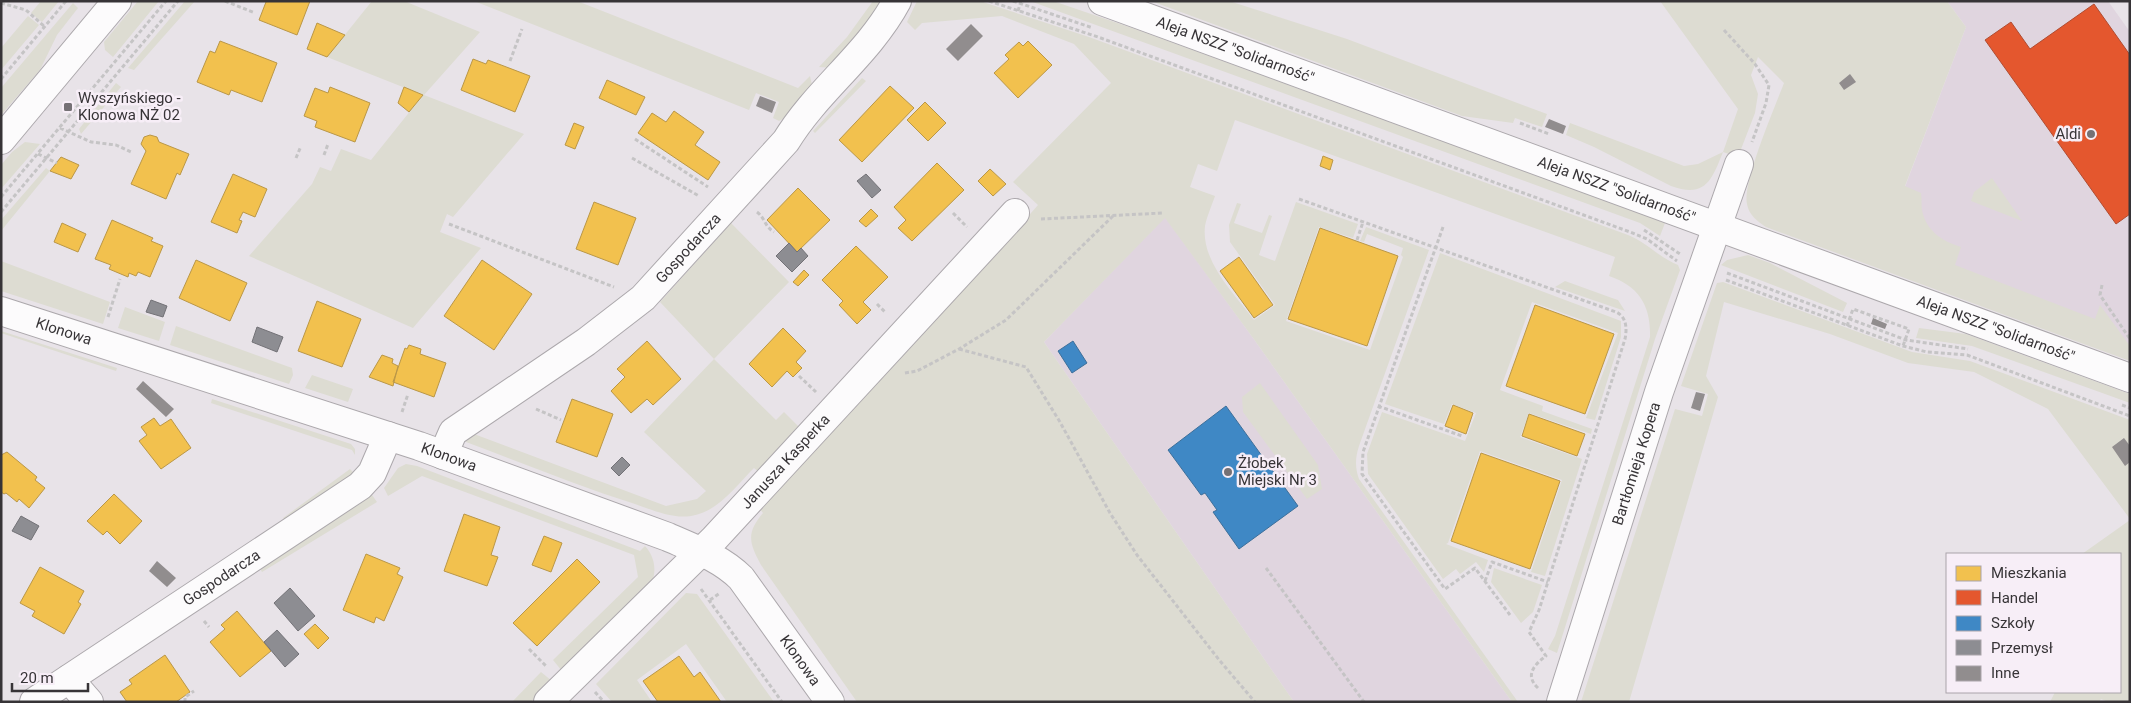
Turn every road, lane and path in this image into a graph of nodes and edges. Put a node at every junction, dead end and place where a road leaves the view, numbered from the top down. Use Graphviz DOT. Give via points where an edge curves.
graph roads {
  1 [pos="66,1"];
  2 [pos="117,1"];
  3 [pos="166,1"];
  4 [pos="178,1"];
  5 [pos="225,1"];
  6 [pos="897,1"];
  7 [pos="989,1"];
  8 [pos="1013,1"];
  9 [pos="1102,1"];
  10 [pos="1021,2"];
  11 [pos="1,3"];
  12 [pos="1018,11"];
  13 [pos="255,13"];
  14 [pos="45,27"];
  15 [pos="522,29"];
  16 [pos="1724,30"];
  17 [pos="1102,31"];
  18 [pos="510,61"];
  19 [pos="1,79"];
  20 [pos="1520,123"];
  21 [pos="60,128"];
  22 [pos="68,133"];
  23 [pos="1554,136"];
  24 [pos="635,139"];
  25 [pos="1,140"];
  26 [pos="328,144"];
  27 [pos="301,146"];
  28 [pos="131,152"];
  29 [pos="38,154"];
  30 [pos="324,154"];
  31 [pos="47,158"];
  32 [pos="296,158"];
  33 [pos="632,158"];
  34 [pos="57,163"];
  35 [pos="1739,164"];
  36 [pos="1,197"];
  37 [pos="1299,199"];
  38 [pos="727,206"];
  39 [pos="1,212"];
  40 [pos="1163,214"];
  41 [pos="1113,216"];
  42 [pos="1012,217"];
  43 [pos="1363,222"];
  44 [pos="449,224"];
  45 [pos="1717,226"];
  46 [pos="1442,227"];
  47 [pos="1640,228"];
  48 [pos="1357,240"];
  49 [pos="1435,248"];
  50 [pos="1701,270"];
  51 [pos="120,278"];
  52 [pos="2102,285"];
  53 [pos="643,298"];
  54 [pos="1,311"];
  55 [pos="107,319"];
  56 [pos="1849,320"];
  57 [pos="1847,326"];
  58 [pos="2130,339"];
  59 [pos="1906,340"];
  60 [pos="1904,346"];
  61 [pos="960,349"];
  62 [pos="1977,352"];
  63 [pos="2130,378"];
  64 [pos="863,379"];
  65 [pos="408,394"];
  66 [pos="2121,404"];
  67 [pos="1378,406"];
  68 [pos="2130,408"];
  69 [pos="2130,416"];
  70 [pos="395,425"];
  71 [pos="1462,436"];
  72 [pos="443,454"];
  73 [pos="700,551"];
  74 [pos="1266,568"];
  75 [pos="1485,581"];
  76 [pos="1548,582"];
  77 [pos="694,589"];
  78 [pos="1510,615"];
  79 [pos="69,679"];
  80 [pos="194,691"];
  81 [pos="1551,695"];
  82 [pos="34,702"];
  83 [pos="89,702"];
  84 [pos="185,702"];
  85 [pos="548,702"];
  86 [pos="782,702"];
  87 [pos="830,702"];
  88 [pos="1255,702"];
  89 [pos="1364,702"];
  1 -- 14 [label="path"];
  2 -- 25 [label="street"];
  3 -- 21 [label="path"];
  4 -- 22 [label="path"];
  5 -- 13 [label="path"];
  6 -- 38 [label="street, Gospodarcza" via="871,41 800,118 786,141"];
  7 -- 12 [label="path"];
  8 -- 10 [label="path"];
  9 -- 45 [label="street, Aleja NSZZ \"Solidarność\""];
  10 -- 12 [label="path"];
  10 -- 17 [label="path"];
  11 -- 14 [label="path" via="26,10"];
  12 -- 50 [label="path" via="1098,37 1630,232 1679,262 1683,270"];
  14 -- 19 [label="path"];
  15 -- 18 [label="path"];
  16 -- 35 [label="path" via="1769,85 1766,103 1748,151"];
  20 -- 23 [label="path"];
  21 -- 22 [label="path"];
  21 -- 29 [label="path"];
  22 -- 28 [label="path"];
  22 -- 31 [label="path"];
  24 -- 38 [label="path"];
  26 -- 30 [label="path"];
  27 -- 32 [label="path"];
  29 -- 31 [label="path"];
  29 -- 36 [label="path"];
  31 -- 34 [label="path"];
  31 -- 39 [label="path"];
  33 -- 38 [label="path"];
  35 -- 45 [label="street, Bartłomieja Kopera"];
  37 -- 43 [label="path"];
  38 -- 53 [label="street, Gospodarcza"];
  40 -- 41 [label="path"];
  41 -- 42 [label="path"];
  41 -- 61 [label="path" via="1006,320"];
  42 -- 64 [label="street, Janusza Kasperka"];
  43 -- 48 [label="path"];
  43 -- 49 [label="path"];
  44 -- 53 [label="path"];
  45 -- 50 [label="street, Bartłomieja Kopera"];
  45 -- 63 [label="street, Aleja NSZZ \"Solidarność\""];
  46 -- 49 [label="path"];
  47 -- 50 [label="path"];
  49 -- 67 [label="path"];
  49 -- 76 [label="path" via="1616,312 1624,319 1625,339"];
  50 -- 56 [label="path" via="1798,298"];
  50 -- 57 [label="path" via="1714,281 1721,278"];
  50 -- 81 [label="street, Bartłomieja Kopera"];
  51 -- 55 [label="path"];
  52 -- 58 [label="path" via="2100,295"];
  53 -- 72 [label="street, Gospodarcza" via="586,342 453,432"];
  54 -- 70 [label="street, Klonowa"];
  56 -- 57 [label="path"];
  56 -- 59 [label="path"];
  56 -- 59 [label="path" via="1853,309 1910,329"];
  57 -- 60 [label="path"];
  59 -- 60 [label="path"];
  59 -- 62 [label="path"];
  60 -- 69 [label="path" via="1967,356"];
  61 -- 64 [label="path" via="917,371"];
  61 -- 88 [label="path" via="1026,367 1137,555"];
  64 -- 73 [label="street, Janusza Kasperka"];
  65 -- 70 [label="path"];
  66 -- 68 [label="path"];
  67 -- 71 [label="path"];
  67 -- 75 [label="path" via="1361,459 1366,482 1445,589 1475,568"];
  70 -- 72 [label="street, Klonowa"];
  70 -- 79 [label="street, Gospodarcza" via="372,473 360,486"];
  72 -- 73 [label="street, Klonowa"];
  73 -- 85 [label="street, Janusza Kasperka"];
  73 -- 87 [label="street, Klonowa" via="732,569 741,578"];
  74 -- 89 [label="path"];
  75 -- 76 [label="path" via="1492,562"];
  75 -- 78 [label="path"];
  76 -- 81 [label="path" via="1529,632 1546,656 1531,672 1533,683"];
  77 -- 86 [label="path" via="702,589"];
  79 -- 82 [label="street, Gospodarcza"];
  79 -- 83 [label="street"];
  80 -- 84 [label="path" via="185,696"];
}
